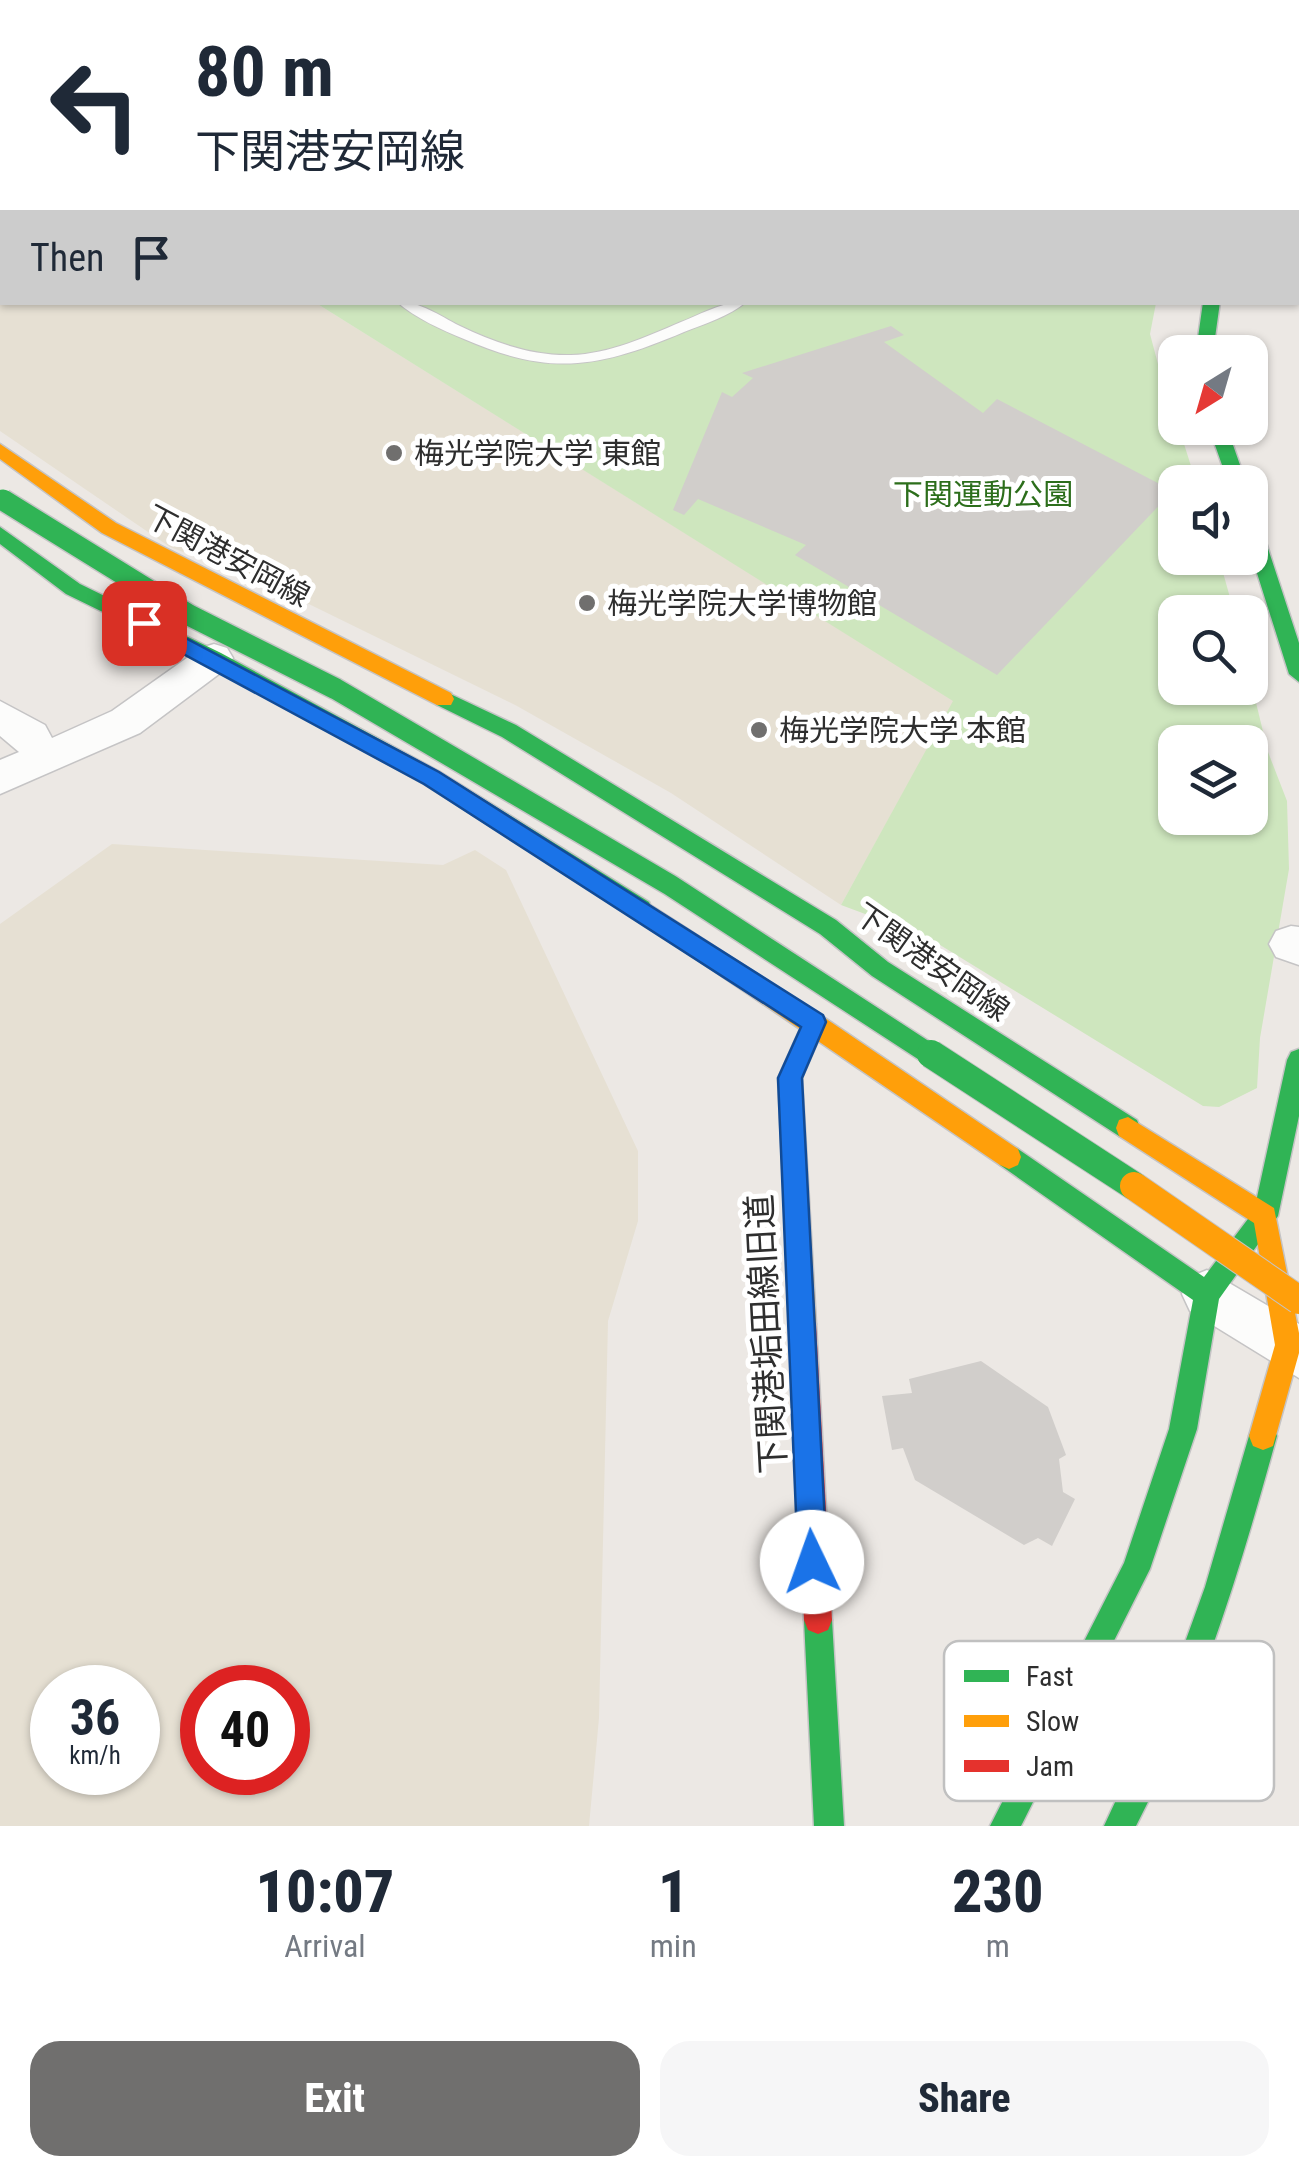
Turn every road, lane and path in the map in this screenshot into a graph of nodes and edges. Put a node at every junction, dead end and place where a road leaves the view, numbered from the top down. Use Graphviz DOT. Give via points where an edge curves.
graph roads {
  1 [pos="409,305"];
  2 [pos="733,305"];
  3 [pos="1212,305"];
  4 [pos="1207,335"];
  5 [pos="0,450"];
  6 [pos="2,499"];
  7 [pos="0,534"];
  8 [pos="1268,561"];
  9 [pos="1289,607"];
  10 [pos="214,658"];
  11 [pos="1299,674"];
  12 [pos="0,716"];
  13 [pos="41,758"];
  14 [pos="0,778"];
  15 [pos="814,1022"];
  16 [pos="1299,1060"];
  17 [pos="1282,1227"];
  18 [pos="1207,1294"];
  19 [pos="1295,1333"];
  20 [pos="1099,1641"];
  21 [pos="1202,1641"];
  22 [pos="1018,1801"];
  23 [pos="1133,1801"];
  24 [pos="829,1826"];
  25 [pos="1005,1826"];
  26 [pos="1119,1826"];
  1 -- 2 [label="lane" via="484,346 563,361 642,347"];
  3 -- 4 [label="main road"];
  5 -- 17 [label="main road, 下関港安岡線" via="143,546 509,731 828,927 880,969"];
  6 -- 19 [label="main road, bridge" via="189,615 336,688 670,885 1125,1180"];
  7 -- 10 [label="main road" via="73,589"];
  8 -- 9 [label="main road"];
  9 -- 11 [label="main road"];
  10 -- 13 [label="street" via="126,722"];
  10 -- 15 [label="main road" via="432,778"];
  12 -- 13 [label="street" via="31,736"];
  13 -- 14 [label="street"];
  15 -- 18 [label="main road"];
  15 -- 24 [label="main road, 下関港垢田線旧道" via="790,1078"];
  16 -- 17 [label="main road"];
  17 -- 18 [label="main road"];
  17 -- 19 [label="main road"];
  18 -- 19 [label="street"];
  18 -- 20 [label="main road" via="1183,1430 1136,1569"];
  19 -- 21 [label="main road"];
  22 -- 25 [label="main road"];
  23 -- 26 [label="main road"];
}
